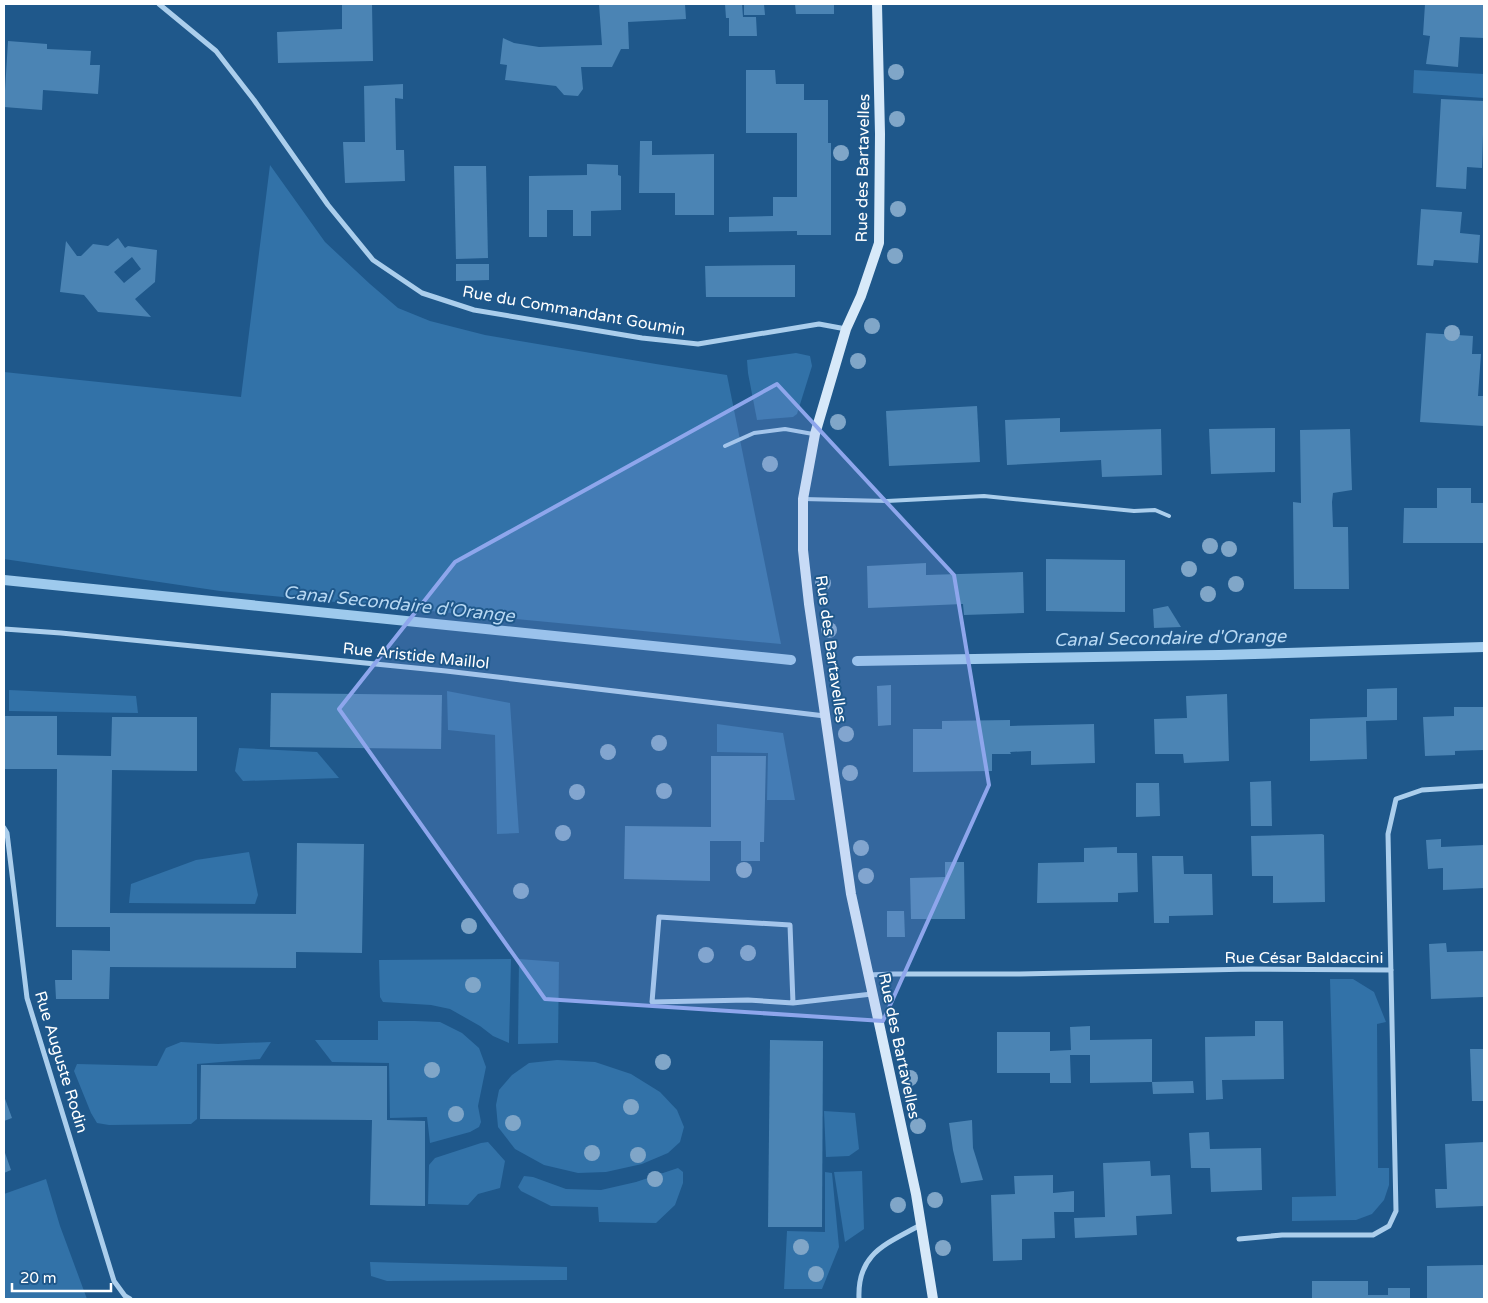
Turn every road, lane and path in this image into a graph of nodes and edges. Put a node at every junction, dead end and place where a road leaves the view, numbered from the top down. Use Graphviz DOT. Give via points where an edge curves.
graph roads {
  1 [pos="159,4"];
  2 [pos="877,4"];
  3 [pos="846,329"];
  4 [pos="815,434"];
  5 [pos="725,446"];
  6 [pos="803,499"];
  7 [pos="1169,516"];
  8 [pos="4,629"];
  9 [pos="825,716"];
  10 [pos="1484,786"];
  11 [pos="4,828"];
  12 [pos="1391,970"];
  13 [pos="868,975"];
  14 [pos="872,994"];
  15 [pos="793,1003"];
  16 [pos="922,1224"];
  17 [pos="1239,1239"];
  18 [pos="127,1298"];
  19 [pos="858,1299"];
  20 [pos="933,1299"];
  1 -- 3 [label="street, Rue du Commandant Goumin" via="216,51 328,205 373,260 422,293 474,310 698,344 819,324"];
  2 -- 3 [label="street, Rue des Bartavelles" via="878,243 862,296"];
  3 -- 4 [label="street, Rue des Bartavelles"];
  4 -- 5 [label="lane" via="785,429 754,433"];
  4 -- 6 [label="street, Rue des Bartavelles"];
  6 -- 7 [label="lane" via="887,501 984,496 1134,511 1155,510"];
  6 -- 9 [label="street, Rue des Bartavelles" via="803,550"];
  8 -- 9 [label="street, Rue Aristide Maillol" via="446,671"];
  9 -- 13 [label="street, Rue des Bartavelles" via="851,894"];
  10 -- 12 [label="street" via="1422,790 1396,799 1388,834"];
  11 -- 18 [label="street, Rue Auguste Rodin" via="27,998 114,1281"];
  12 -- 13 [label="street, Rue César Baldaccini"];
  12 -- 17 [label="street, Rue César Baldaccini" via="1396,1211 1389,1226 1372,1235 1282,1235"];
  13 -- 14 [label="street, Rue des Bartavelles"];
  14 -- 15 [label="street"];
  14 -- 16 [label="street, Rue des Bartavelles"];
  15 -- 15 [label="street" via="748,1000 652,1002 659,917 790,925"];
  16 -- 19 [label="street" via="872,1255 862,1270"];
  16 -- 20 [label="street, Rue des Bartavelles"];
}
